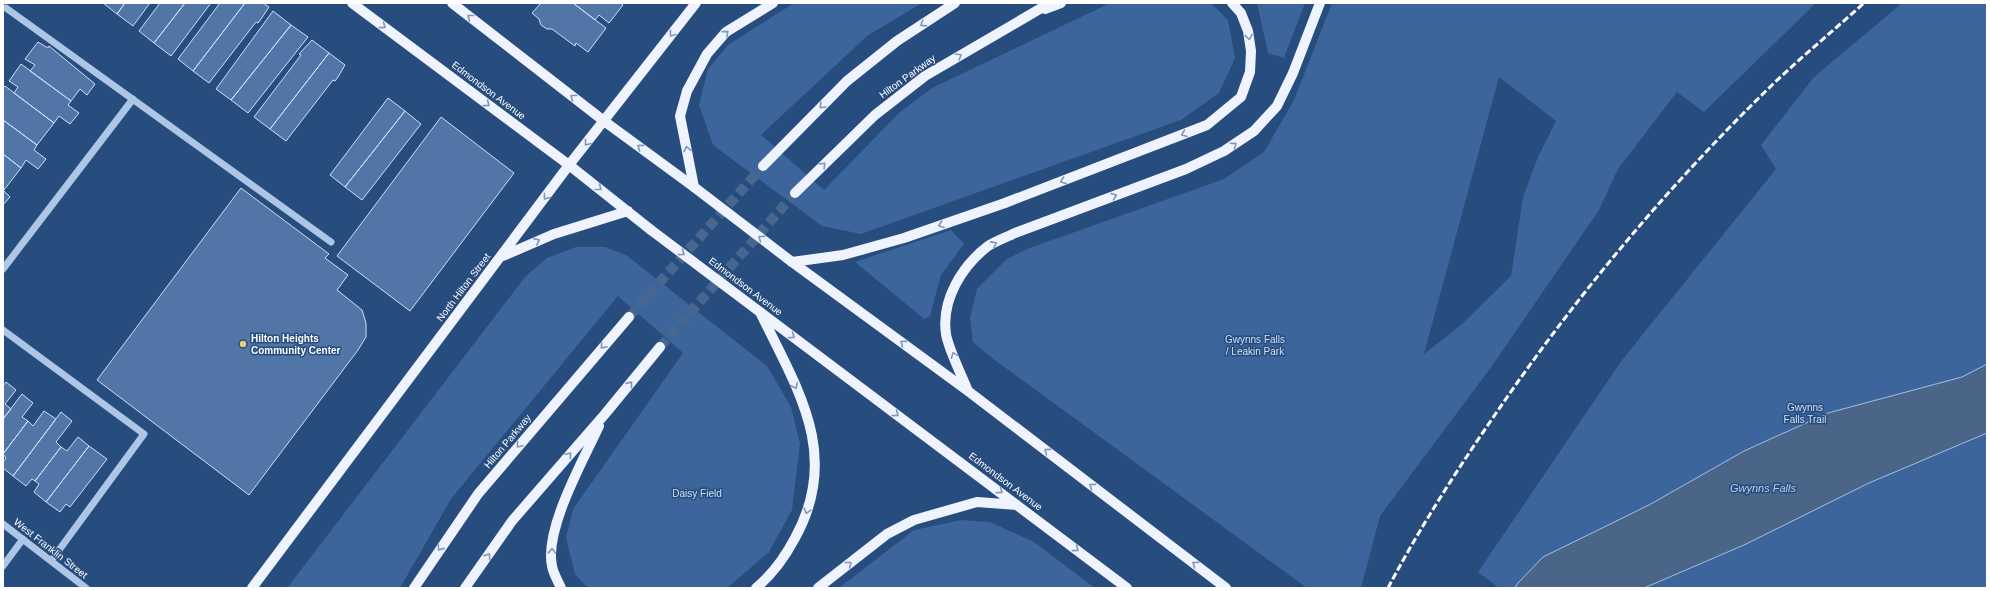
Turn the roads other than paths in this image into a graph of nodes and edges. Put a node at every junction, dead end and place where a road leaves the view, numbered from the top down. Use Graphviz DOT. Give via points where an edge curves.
graph roads {
  1 [pos="352,3"];
  2 [pos="452,3"];
  3 [pos="696,3"];
  4 [pos="773,3"];
  5 [pos="955,3"];
  6 [pos="1050,3"];
  7 [pos="1061,3"];
  8 [pos="1232,3"];
  9 [pos="1320,3"];
  10 [pos="6,7"];
  11 [pos="1028,15"];
  12 [pos="133,99"];
  13 [pos="604,121"];
  14 [pos="569,165"];
  15 [pos="763,166"];
  16 [pos="694,187"];
  17 [pos="795,192"];
  18 [pos="628,211"];
  19 [pos="331,242"];
  20 [pos="501,257"];
  21 [pos="792,262"];
  22 [pos="3,269"];
  23 [pos="760,312"];
  24 [pos="629,317"];
  25 [pos="3,330"];
  26 [pos="660,347"];
  27 [pos="968,391"];
  28 [pos="605,414"];
  29 [pos="1018,505"];
  30 [pos="3,524"];
  31 [pos="23,539"];
  32 [pos="51,561"];
  33 [pos="3,566"];
  34 [pos="86,588"];
  35 [pos="252,588"];
  36 [pos="414,588"];
  37 [pos="465,588"];
  38 [pos="561,588"];
  39 [pos="756,588"];
  40 [pos="818,588"];
  41 [pos="1127,588"];
  42 [pos="1226,588"];
  1 -- 14 [label="main road, Edmondson Avenue, one-way"];
  13 -- 2 [label="main road, one-way"];
  3 -- 13 [label="main road, North Hilton Street, one-way"];
  16 -- 4 [label="main road, one-way" via="680,116 686,91 707,54 726,32"];
  5 -- 15 [label="main road, one-way" via="897,41 847,81"];
  6 -- 11 [label="main road, Hilton Parkway"];
  7 -- 11 [label="main road"];
  8 -- 21 [label="main road, one-way" via="1241,13 1248,31 1251,50 1250,72 1241,97 1207,125 1005,203 904,238 843,255"];
  27 -- 9 [label="main road, one-way" via="946,334 947,312 952,291 968,265 988,246 1015,233 1186,169 1224,151 1254,131 1277,106 1293,73"];
  10 -- 12 [label="street"];
  17 -- 11 [label="main road, Hilton Parkway, one-way" via="874,115 919,80"];
  12 -- 19 [label="street"];
  12 -- 22 [label="street"];
  13 -- 14 [label="main road, North Hilton Street, one-way"];
  16 -- 13 [label="main road, one-way"];
  14 -- 18 [label="main road, Edmondson Avenue, one-way"];
  14 -- 20 [label="main road, North Hilton Street, one-way"];
  21 -- 16 [label="main road, one-way, bridge"];
  20 -- 18 [label="main road, one-way" via="554,234"];
  18 -- 23 [label="main road, Edmondson Avenue, one-way, bridge"];
  20 -- 35 [label="main road, North Hilton Street"];
  27 -- 21 [label="main road, one-way"];
  23 -- 29 [label="main road, Edmondson Avenue, one-way"];
  23 -- 39 [label="main road, one-way" via="805,405 815,446 815,485 805,520 784,558"];
  24 -- 36 [label="main road, Hilton Parkway, one-way" via="478,494"];
  25 -- 32 [label="street" via="144,434"];
  28 -- 26 [label="main road, one-way"];
  42 -- 27 [label="main road, one-way"];
  37 -- 28 [label="main road, one-way" via="512,521"];
  38 -- 28 [label="main road, one-way" via="552,565 552,540 560,509"];
  40 -- 29 [label="main road, one-way" via="887,534 914,520 978,502"];
  29 -- 41 [label="main road, Edmondson Avenue, one-way"];
  30 -- 31 [label="street, West Franklin Street"];
  31 -- 32 [label="street, West Franklin Street"];
  31 -- 33 [label="street"];
  32 -- 34 [label="street, West Franklin Street"];
}
